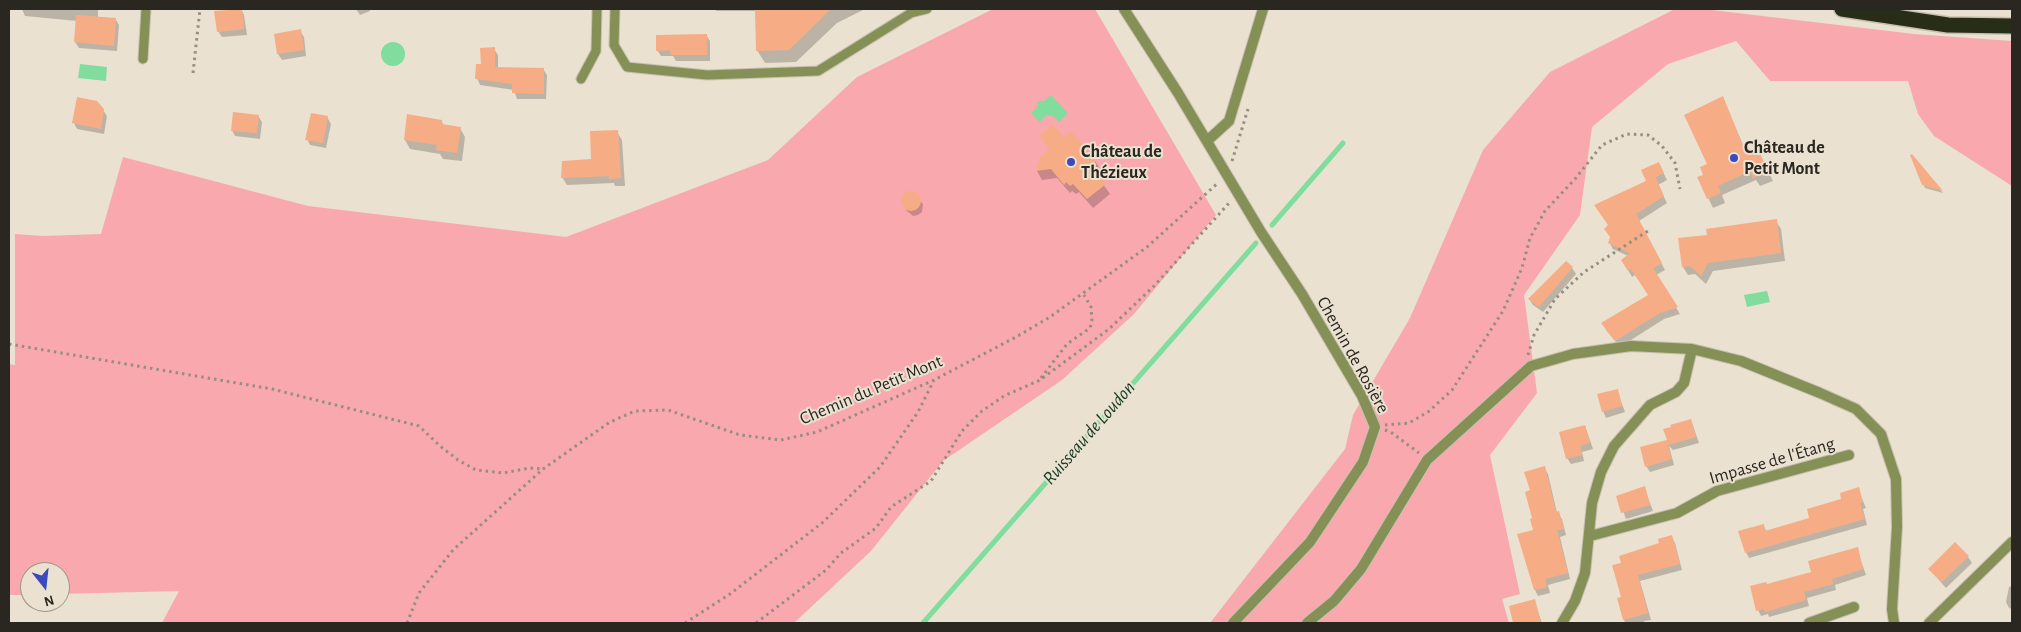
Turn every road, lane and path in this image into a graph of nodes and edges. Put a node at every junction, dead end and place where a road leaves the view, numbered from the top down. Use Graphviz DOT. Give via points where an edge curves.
graph roads {
  1 [pos="146,9"];
  2 [pos="200,9"];
  3 [pos="597,9"];
  4 [pos="615,9"];
  5 [pos="927,9"];
  6 [pos="1124,9"];
  7 [pos="1263,9"];
  8 [pos="1842,9"];
  9 [pos="2012,26"];
  10 [pos="143,59"];
  11 [pos="193,73"];
  12 [pos="581,79"];
  13 [pos="1207,141"];
  14 [pos="1227,176"];
  15 [pos="1680,189"];
  16 [pos="1238,193"];
  17 [pos="1651,230"];
  18 [pos="1084,294"];
  19 [pos="9,344"];
  20 [pos="1692,349"];
  21 [pos="1522,374"];
  22 [pos="934,380"];
  23 [pos="1040,380"];
  24 [pos="1375,427"];
  25 [pos="1849,455"];
  26 [pos="1427,460"];
  27 [pos="543,470"];
  28 [pos="1590,536"];
  29 [pos="2012,542"];
  30 [pos="1854,607"];
  31 [pos="407,623"];
  32 [pos="685,623"];
  33 [pos="756,623"];
  34 [pos="1233,623"];
  35 [pos="1306,623"];
  36 [pos="1562,623"];
  37 [pos="1809,623"];
  38 [pos="1894,623"];
  39 [pos="1928,623"];
  1 -- 10 [label="lane"];
  2 -- 11 [label="path"];
  3 -- 12 [label="lane" via="596,51"];
  4 -- 5 [label="lane" via="614,45 626,67 707,75 818,70 911,12"];
  6 -- 13 [label="street, Chemin de Rosière"];
  7 -- 13 [label="street" via="1230,121"];
  8 -- 9 [label="highway" via="1948,25"];
  13 -- 14 [label="street, Chemin de Rosière"];
  14 -- 16 [label="street, Chemin de Rosière"];
  14 -- 18 [label="path, Chemin du Petit Mont" via="1147,247"];
  15 -- 24 [label="path" via="1674,163 1662,146 1648,135 1627,134 1602,145 1544,211 1530,238 1522,268 1503,311 1452,390 1428,412 1408,423"];
  16 -- 23 [label="path" via="1154,286 1109,329"];
  16 -- 24 [label="street, Chemin de Rosière" via="1362,396"];
  17 -- 21 [label="path" via="1584,272 1555,299 1534,335"];
  18 -- 22 [label="path, Chemin du Petit Mont" via="1016,337"];
  18 -- 23 [label="path" via="1091,307 1090,328 1067,344"];
  19 -- 27 [label="path" via="272,389 420,426 446,450 476,470 503,473 530,468"];
  20 -- 21 [label="street" via="1631,346 1573,354 1531,366"];
  20 -- 28 [label="street" via="1684,383 1676,392 1650,406 1614,446 1601,472 1592,503"];
  20 -- 38 [label="street" via="1741,362 1856,409 1881,434 1896,479"];
  21 -- 26 [label="street"];
  22 -- 27 [label="path, Chemin du Petit Mont" via="817,432 781,440 740,435 668,410 635,411 610,422"];
  22 -- 32 [label="path" via="918,412 880,467 822,523 730,594"];
  23 -- 33 [label="path" via="1004,396 982,411 962,431 931,481 891,507 876,528"];
  24 -- 26 [label="path" via="1392,433"];
  24 -- 34 [label="street, Chemin de Rosière" via="1363,462 1310,542"];
  25 -- 28 [label="street, Impasse de l'Étang" via="1717,491 1677,513"];
  26 -- 35 [label="street" via="1361,569 1334,601"];
  27 -- 31 [label="path, Chemin du Petit Mont" via="453,550 419,593"];
  28 -- 36 [label="street" via="1585,573"];
  29 -- 39 [label="street"];
  30 -- 37 [label="street"];
}
